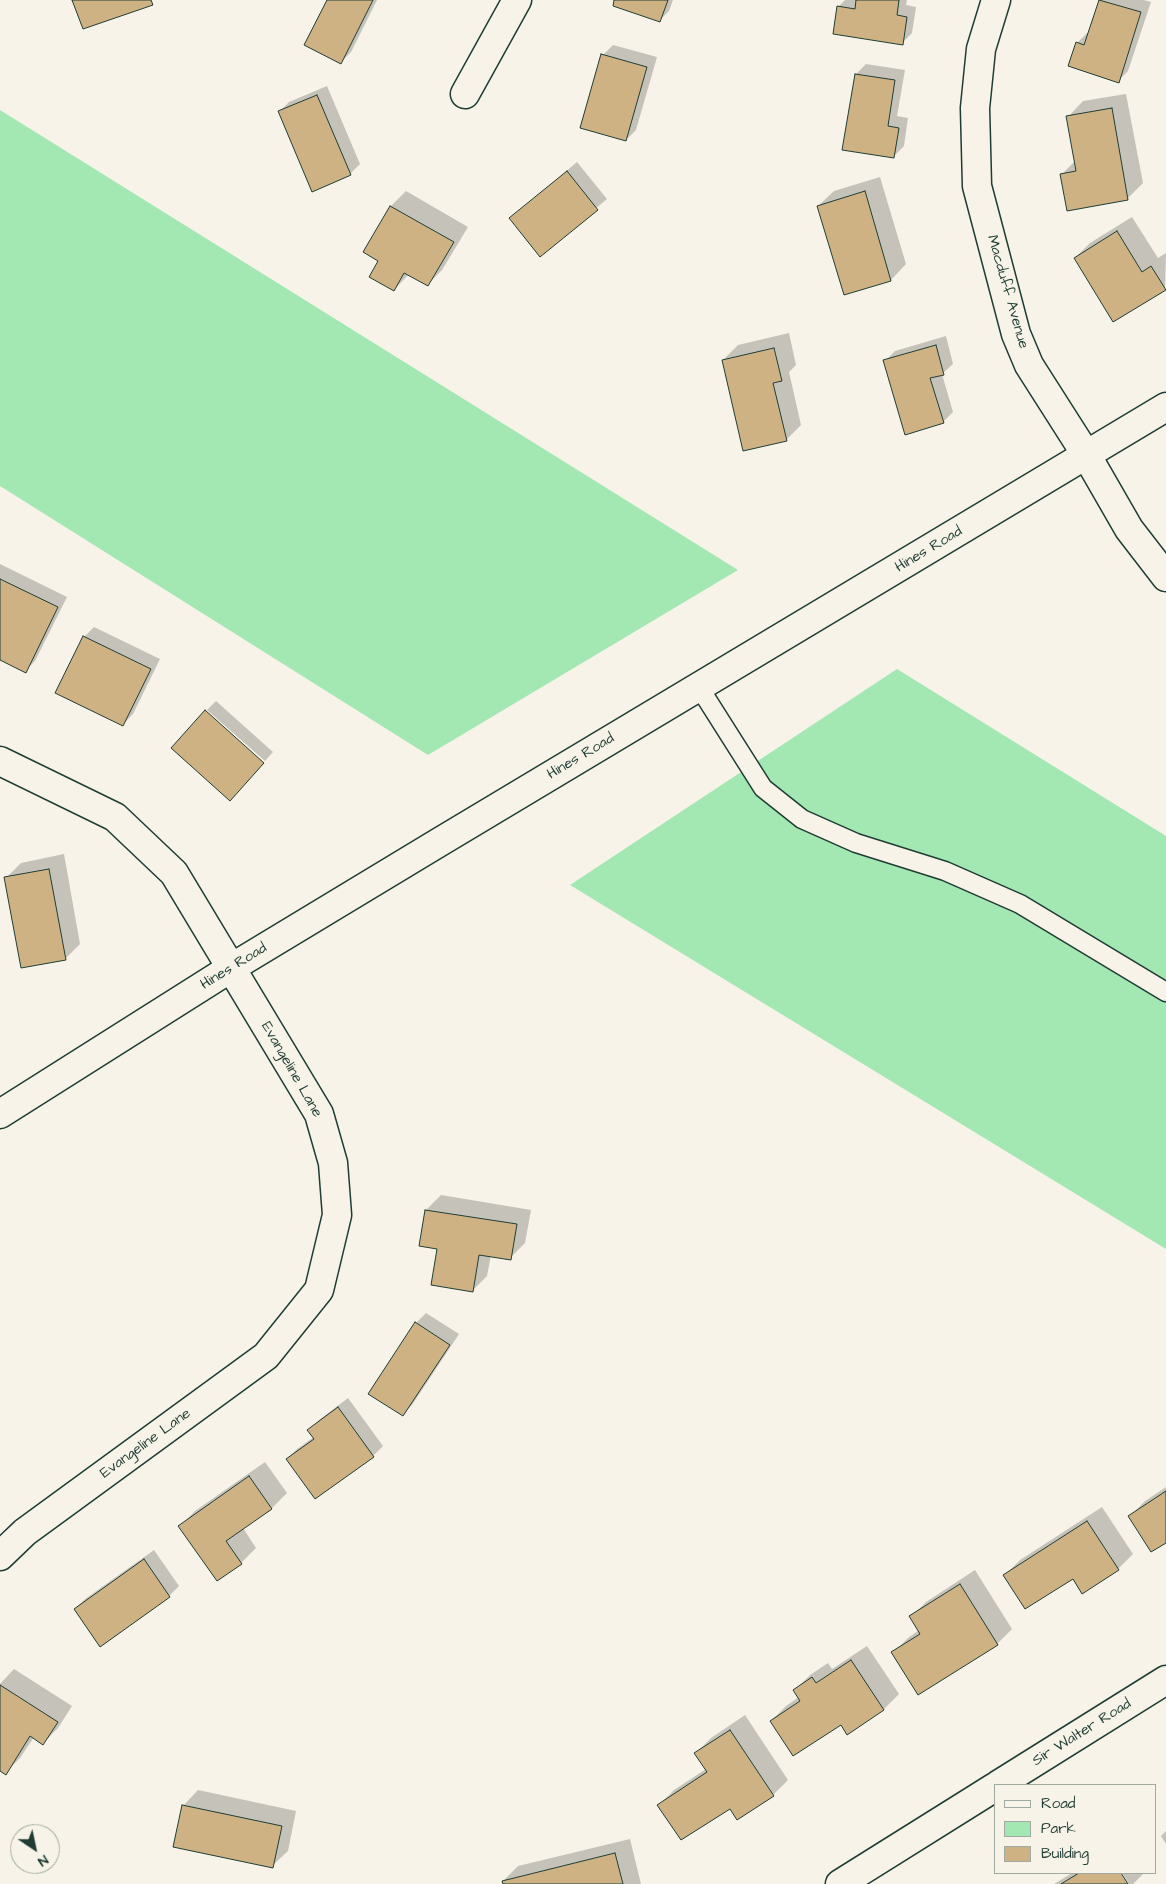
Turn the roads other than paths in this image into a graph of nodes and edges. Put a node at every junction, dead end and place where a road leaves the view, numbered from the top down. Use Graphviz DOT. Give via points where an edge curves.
graph roads {
  1 [pos="517,0"];
  2 [pos="996,0"];
  3 [pos="466,94"];
  4 [pos="1166,407"];
  5 [pos="1087,456"];
  6 [pos="1166,577"];
  7 [pos="699,687"];
  8 [pos="0,761"];
  9 [pos="231,968"];
  10 [pos="1166,992"];
  11 [pos="0,1114"];
  12 [pos="0,1556"];
  13 [pos="1166,1680"];
  14 [pos="999,1784"];
  15 [pos="994,1787"];
  16 [pos="840,1884"];
  1 -- 3 [label="street"];
  2 -- 5 [label="street, Macduff Avenue" via="982,48 975,108 977,186 1016,334 1029,365"];
  4 -- 5 [label="street, Hines Road"];
  5 -- 6 [label="street, Macduff Avenue" via="1129,529"];
  5 -- 7 [label="street, Hines Road"];
  7 -- 9 [label="street, Hines Road"];
  7 -- 10 [label="lane" via="763,788 802,819 856,842 945,871 1020,904"];
  8 -- 9 [label="street, Evangeline Lane" via="115,818 174,873"];
  9 -- 11 [label="street, Hines Road"];
  9 -- 12 [label="street, Evangeline Lane" via="319,1114 333,1163 337,1215 319,1290 266,1356 25,1532"];
  13 -- 14 [label="street, Sir Walter Road"];
  15 -- 16 [label="street, Sir Walter Road"];
}
